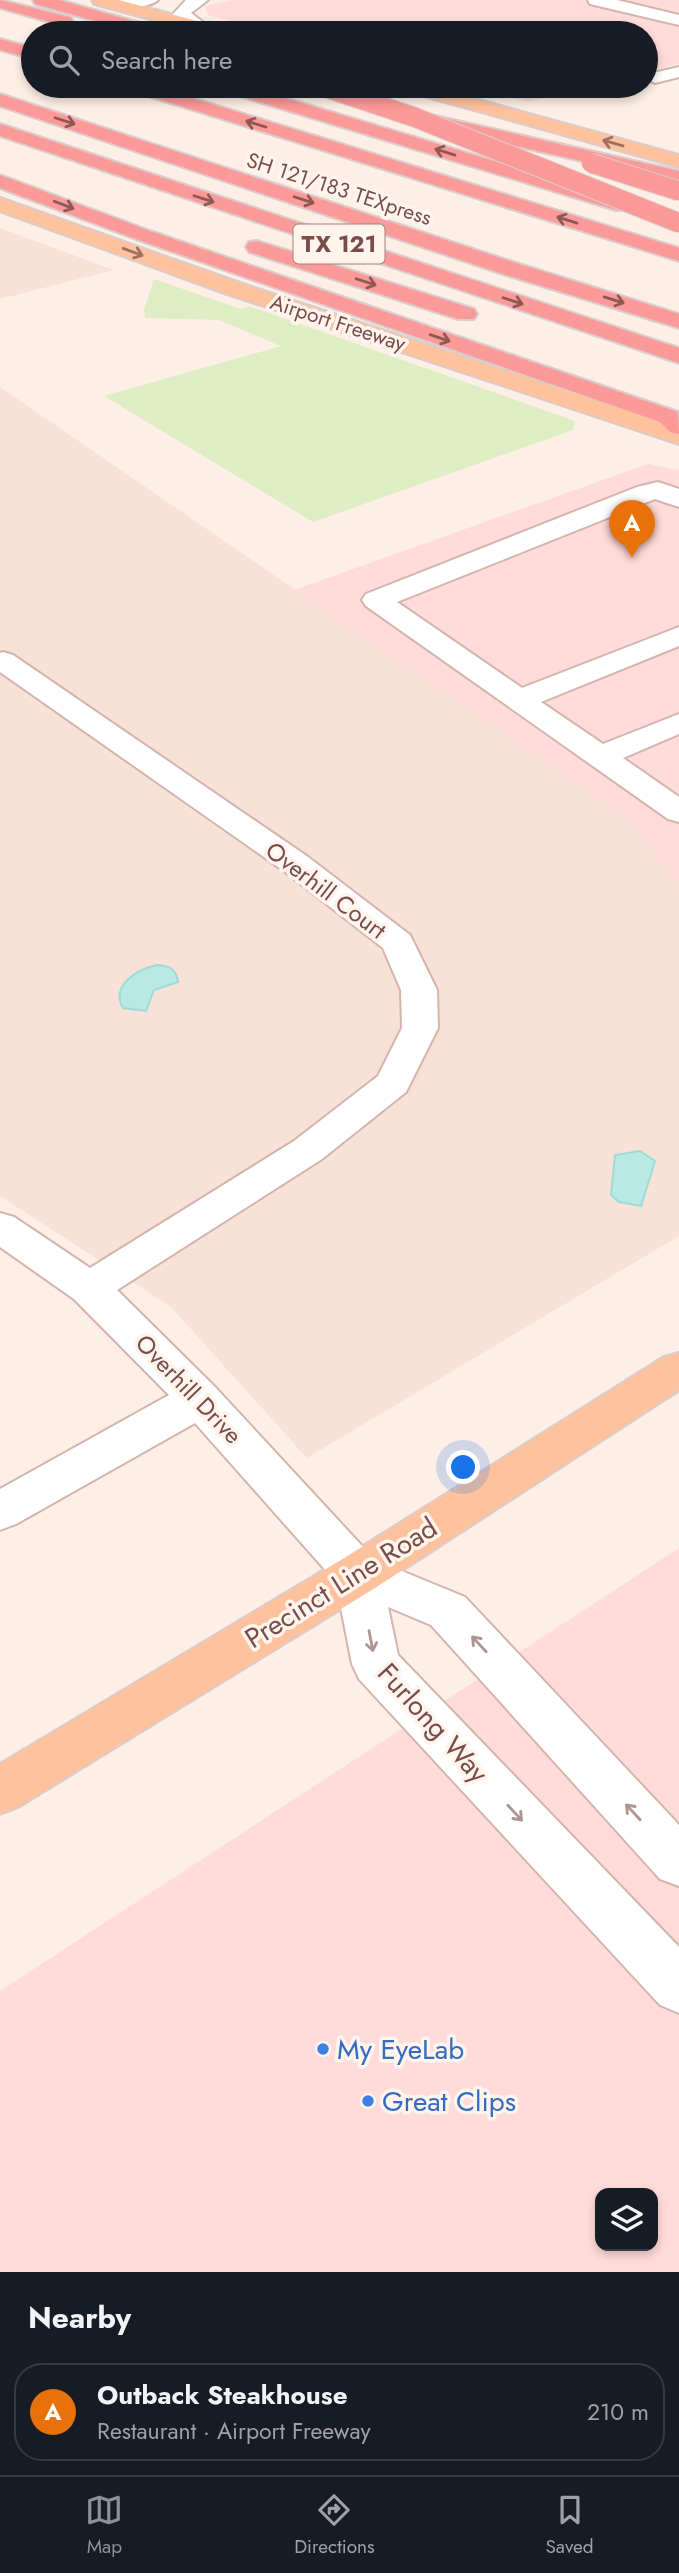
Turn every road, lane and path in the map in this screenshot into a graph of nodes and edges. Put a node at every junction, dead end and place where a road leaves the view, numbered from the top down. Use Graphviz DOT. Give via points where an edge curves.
graph roads {
  1 [pos="41,0"];
  2 [pos="100,0"];
  3 [pos="113,0"];
  4 [pos="150,0"];
  5 [pos="200,0"];
  6 [pos="596,0"];
  7 [pos="0,3"];
  8 [pos="0,17"];
  9 [pos="679,20"];
  10 [pos="64,21"];
  11 [pos="114,21"];
  12 [pos="176,21"];
  13 [pos="188,21"];
  14 [pos="21,23"];
  15 [pos="0,44"];
  16 [pos="21,50"];
  17 [pos="679,72"];
  18 [pos="658,78"];
  19 [pos="1,90"];
  20 [pos="21,91"];
  21 [pos="21,97"];
  22 [pos="24,98"];
  23 [pos="174,98"];
  24 [pos="266,98"];
  25 [pos="335,98"];
  26 [pos="357,98"];
  27 [pos="386,98"];
  28 [pos="451,98"];
  29 [pos="0,130"];
  30 [pos="679,161"];
  31 [pos="679,177"];
  32 [pos="0,181"];
  33 [pos="679,191"];
  34 [pos="0,204"];
  35 [pos="679,223"];
  36 [pos="233,240"];
  37 [pos="679,255"];
  38 [pos="484,319"];
  39 [pos="679,321"];
  40 [pos="679,356"];
  41 [pos="679,427"];
  42 [pos="679,436"];
  43 [pos="679,499"];
  44 [pos="679,636"];
  45 [pos="3,661"];
  46 [pos="519,700"];
  47 [pos="679,723"];
  48 [pos="600,757"];
  49 [pos="679,812"];
  50 [pos="0,1227"];
  51 [pos="89,1288"];
  52 [pos="679,1369"];
  53 [pos="200,1399"];
  54 [pos="0,1511"];
  55 [pos="358,1574"];
  56 [pos="4,1780"];
  57 [pos="679,1862"];
  58 [pos="679,1986"];
  1 -- 11 [label="highway"];
  2 -- 12 [label="main road"];
  3 -- 4 [label="street"];
  5 -- 13 [label="street" via="181,14"];
  6 -- 9 [label="street"];
  7 -- 10 [label="highway"];
  8 -- 14 [label="highway"];
  15 -- 16 [label="highway"];
  17 -- 18 [label="street"];
  19 -- 20 [label="highway"];
  19 -- 21 [label="highway, one-way"];
  22 -- 39 [label="highway, one-way" via="498,264"];
  37 -- 23 [label="highway, SH 121/183 TEXpress, one-way"];
  35 -- 24 [label="highway, one-way"];
  25 -- 31 [label="highway"];
  26 -- 35 [label="highway, bridge"];
  27 -- 33 [label="highway, bridge"];
  30 -- 28 [label="main road, one-way"];
  29 -- 40 [label="highway, TX 121, one-way"];
  32 -- 41 [label="highway, one-way" via="669,417"];
  34 -- 42 [label="main road, Airport Freeway, one-way" via="235,289"];
  36 -- 38 [label="highway, one-way"];
  43 -- 46 [label="street" via="657,490 646,493 376,600"];
  44 -- 46 [label="street"];
  45 -- 51 [label="street, Overhill Court" via="296,864 397,943 419,990 420,1028 393,1083 308,1150"];
  46 -- 48 [label="street"];
  47 -- 48 [label="street"];
  48 -- 49 [label="street"];
  50 -- 51 [label="street, Overhill Drive"];
  51 -- 53 [label="street, Overhill Drive"];
  52 -- 55 [label="main road, Precinct Line Road"];
  53 -- 54 [label="street"];
  53 -- 55 [label="street, Overhill Drive"];
  55 -- 56 [label="main road, Precinct Line Road"];
  57 -- 55 [label="street, one-way" via="448,1611"];
  55 -- 58 [label="street, Furlong Way, one-way" via="376,1664"];
}
